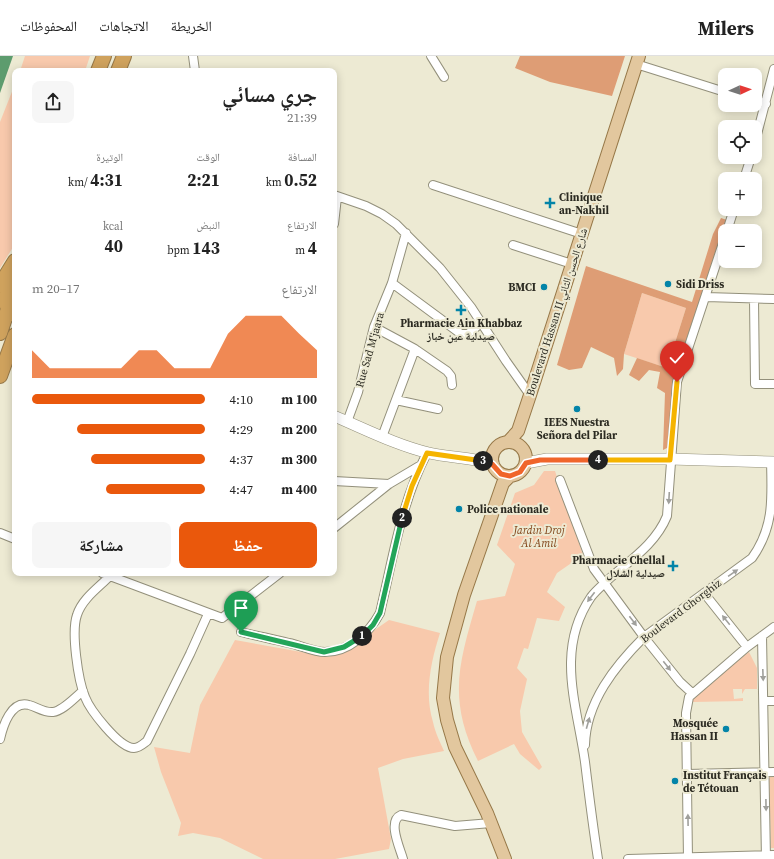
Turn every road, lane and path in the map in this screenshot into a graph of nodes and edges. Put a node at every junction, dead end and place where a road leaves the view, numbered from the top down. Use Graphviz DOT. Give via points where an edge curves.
graph roads {
  1 [pos="104,56"];
  2 [pos="124,56"];
  3 [pos="193,56"];
  4 [pos="431,56"];
  5 [pos="638,60"];
  6 [pos="99,68"];
  7 [pos="119,68"];
  8 [pos="194,68"];
  9 [pos="774,69"];
  10 [pos="444,77"];
  11 [pos="718,89"];
  12 [pos="762,103"];
  13 [pos="766,104"];
  14 [pos="761,120"];
  15 [pos="433,185"];
  16 [pos="337,196"];
  17 [pos="406,233"];
  18 [pos="582,234"];
  19 [pos="513,245"];
  20 [pos="718,259"];
  21 [pos="572,264"];
  22 [pos="12,266"];
  23 [pos="392,283"];
  24 [pos="0,285"];
  25 [pos="12,288"];
  26 [pos="706,297"];
  27 [pos="754,299"];
  28 [pos="774,299"];
  29 [pos="12,312"];
  30 [pos="482,324"];
  31 [pos="374,327"];
  32 [pos="0,333"];
  33 [pos="12,343"];
  34 [pos="415,349"];
  35 [pos="0,376"];
  36 [pos="774,384"];
  37 [pos="452,385"];
  38 [pos="530,396"];
  39 [pos="396,400"];
  40 [pos="438,410"];
  41 [pos="337,417"];
  42 [pos="347,422"];
  43 [pos="518,431"];
  44 [pos="382,437"];
  45 [pos="508,442"];
  46 [pos="427,453"];
  47 [pos="524,455"];
  48 [pos="492,460"];
  49 [pos="670,460"];
  50 [pos="772,462"];
  51 [pos="421,464"];
  52 [pos="504,478"];
  53 [pos="560,480"];
  54 [pos="337,481"];
  55 [pos="389,484"];
  56 [pos="337,526"];
  57 [pos="0,533"];
  58 [pos="12,538"];
  59 [pos="105,576"];
  60 [pos="109,576"];
  61 [pos="276,576"];
  62 [pos="604,584"];
  63 [pos="704,594"];
  64 [pos="208,614"];
  65 [pos="774,627"];
  66 [pos="241,632"];
  67 [pos="767,634"];
  68 [pos="644,637"];
  69 [pos="747,647"];
  70 [pos="83,691"];
  71 [pos="692,693"];
  72 [pos="764,701"];
  73 [pos="774,701"];
  74 [pos="0,739"];
  75 [pos="585,762"];
  76 [pos="765,772"];
  77 [pos="774,772"];
  78 [pos="687,774"];
  79 [pos="491,823"];
  80 [pos="769,856"];
  81 [pos="688,858"];
  82 [pos="404,859"];
  83 [pos="505,859"];
  84 [pos="598,859"];
  85 [pos="628,859"];
  1 -- 6 [label="highway"];
  2 -- 7 [label="highway"];
  3 -- 8 [label="street"];
  4 -- 10 [label="street"];
  5 -- 11 [label="street"];
  5 -- 18 [label="main road, Boulevard Hassan II شارع الحسن الثاني"];
  9 -- 13 [label="street"];
  12 -- 13 [label="street"];
  13 -- 14 [label="street"];
  15 -- 18 [label="street"];
  16 -- 17 [label="street" via="382,214"];
  17 -- 23 [label="street, Rue Sad M'jaara"];
  17 -- 30 [label="street" via="454,284"];
  18 -- 21 [label="main road, Boulevard Hassan II شارع الحسن الثاني"];
  19 -- 21 [label="street"];
  20 -- 26 [label="street"];
  21 -- 38 [label="main road, Boulevard Hassan II شارع الحسن الثاني"];
  22 -- 24 [label="highway"];
  23 -- 30 [label="street" via="461,334 468,334"];
  23 -- 31 [label="street, Rue Sad M'jaara"];
  25 -- 29 [label="highway" via="6,299"];
  26 -- 27 [label="street"];
  26 -- 49 [label="street" via="677,382"];
  27 -- 28 [label="street"];
  27 -- 36 [label="street" via="755,384"];
  29 -- 32 [label="highway"];
  30 -- 38 [label="street"];
  31 -- 34 [label="street"];
  31 -- 42 [label="street, Rue Sad M'jaara" via="358,392"];
  33 -- 35 [label="highway"];
  34 -- 37 [label="street" via="447,371 451,376"];
  34 -- 39 [label="street"];
  38 -- 43 [label="main road, Boulevard Hassan II شارع الحسن الثاني"];
  39 -- 40 [label="street"];
  39 -- 44 [label="street"];
  41 -- 42 [label="street"];
  42 -- 44 [label="street"];
  43 -- 45 [label="main road, Boulevard Hassan II شارع الحسن الثاني"];
  43 -- 47 [label="main road, Boulevard Hassan II شارع الحسن الثاني"];
  44 -- 46 [label="street"];
  45 -- 47 [label="main road" via="515,443"];
  45 -- 48 [label="main road" via="495,449"];
  46 -- 48 [label="street"];
  46 -- 51 [label="street"];
  47 -- 49 [label="street" via="540,460"];
  47 -- 52 [label="main road" via="520,472"];
  48 -- 52 [label="main road"];
  49 -- 50 [label="street"];
  49 -- 62 [label="street, one-way" via="669,503 663,525 649,545"];
  63 -- 50 [label="street, Boulevard Ghorghiz, one-way" via="752,558 762,544 772,506"];
  51 -- 55 [label="street"];
  51 -- 66 [label="street" via="401,521 380,613 373,625 355,642 324,652"];
  52 -- 79 [label="main road" via="464,594 447,656 443,685 446,720 455,746"];
  53 -- 62 [label="street" via="588,555"];
  54 -- 55 [label="street"];
  55 -- 56 [label="street"];
  57 -- 58 [label="street"];
  59 -- 70 [label="street" via="82,604 76,616 76,650"];
  60 -- 64 [label="street"];
  61 -- 64 [label="street" via="222,618"];
  62 -- 68 [label="street, one-way"];
  62 -- 75 [label="street, one-way" via="592,595 583,610 571,647 574,706"];
  63 -- 68 [label="street, Boulevard Ghorghiz"];
  69 -- 63 [label="street, one-way"];
  64 -- 70 [label="street" via="147,741 138,748 120,742 90,707"];
  65 -- 67 [label="street"];
  67 -- 69 [label="street"];
  67 -- 72 [label="street, one-way"];
  68 -- 71 [label="street, one-way"];
  75 -- 68 [label="street, Boulevard Ghorghiz, one-way" via="587,725 599,695 618,664"];
  69 -- 71 [label="street"];
  70 -- 74 [label="street" via="59,710 52,712 23,704 14,709 4,724"];
  71 -- 78 [label="street" via="687,702 686,713"];
  72 -- 73 [label="street"];
  72 -- 76 [label="street"];
  75 -- 84 [label="street"];
  76 -- 77 [label="street"];
  76 -- 78 [label="street"];
  76 -- 80 [label="street, one-way"];
  81 -- 78 [label="street, one-way"];
  79 -- 82 [label="street" via="455,826 398,816 395,830"];
  79 -- 83 [label="main road"];
  80 -- 81 [label="street"];
  81 -- 85 [label="street"];
}
